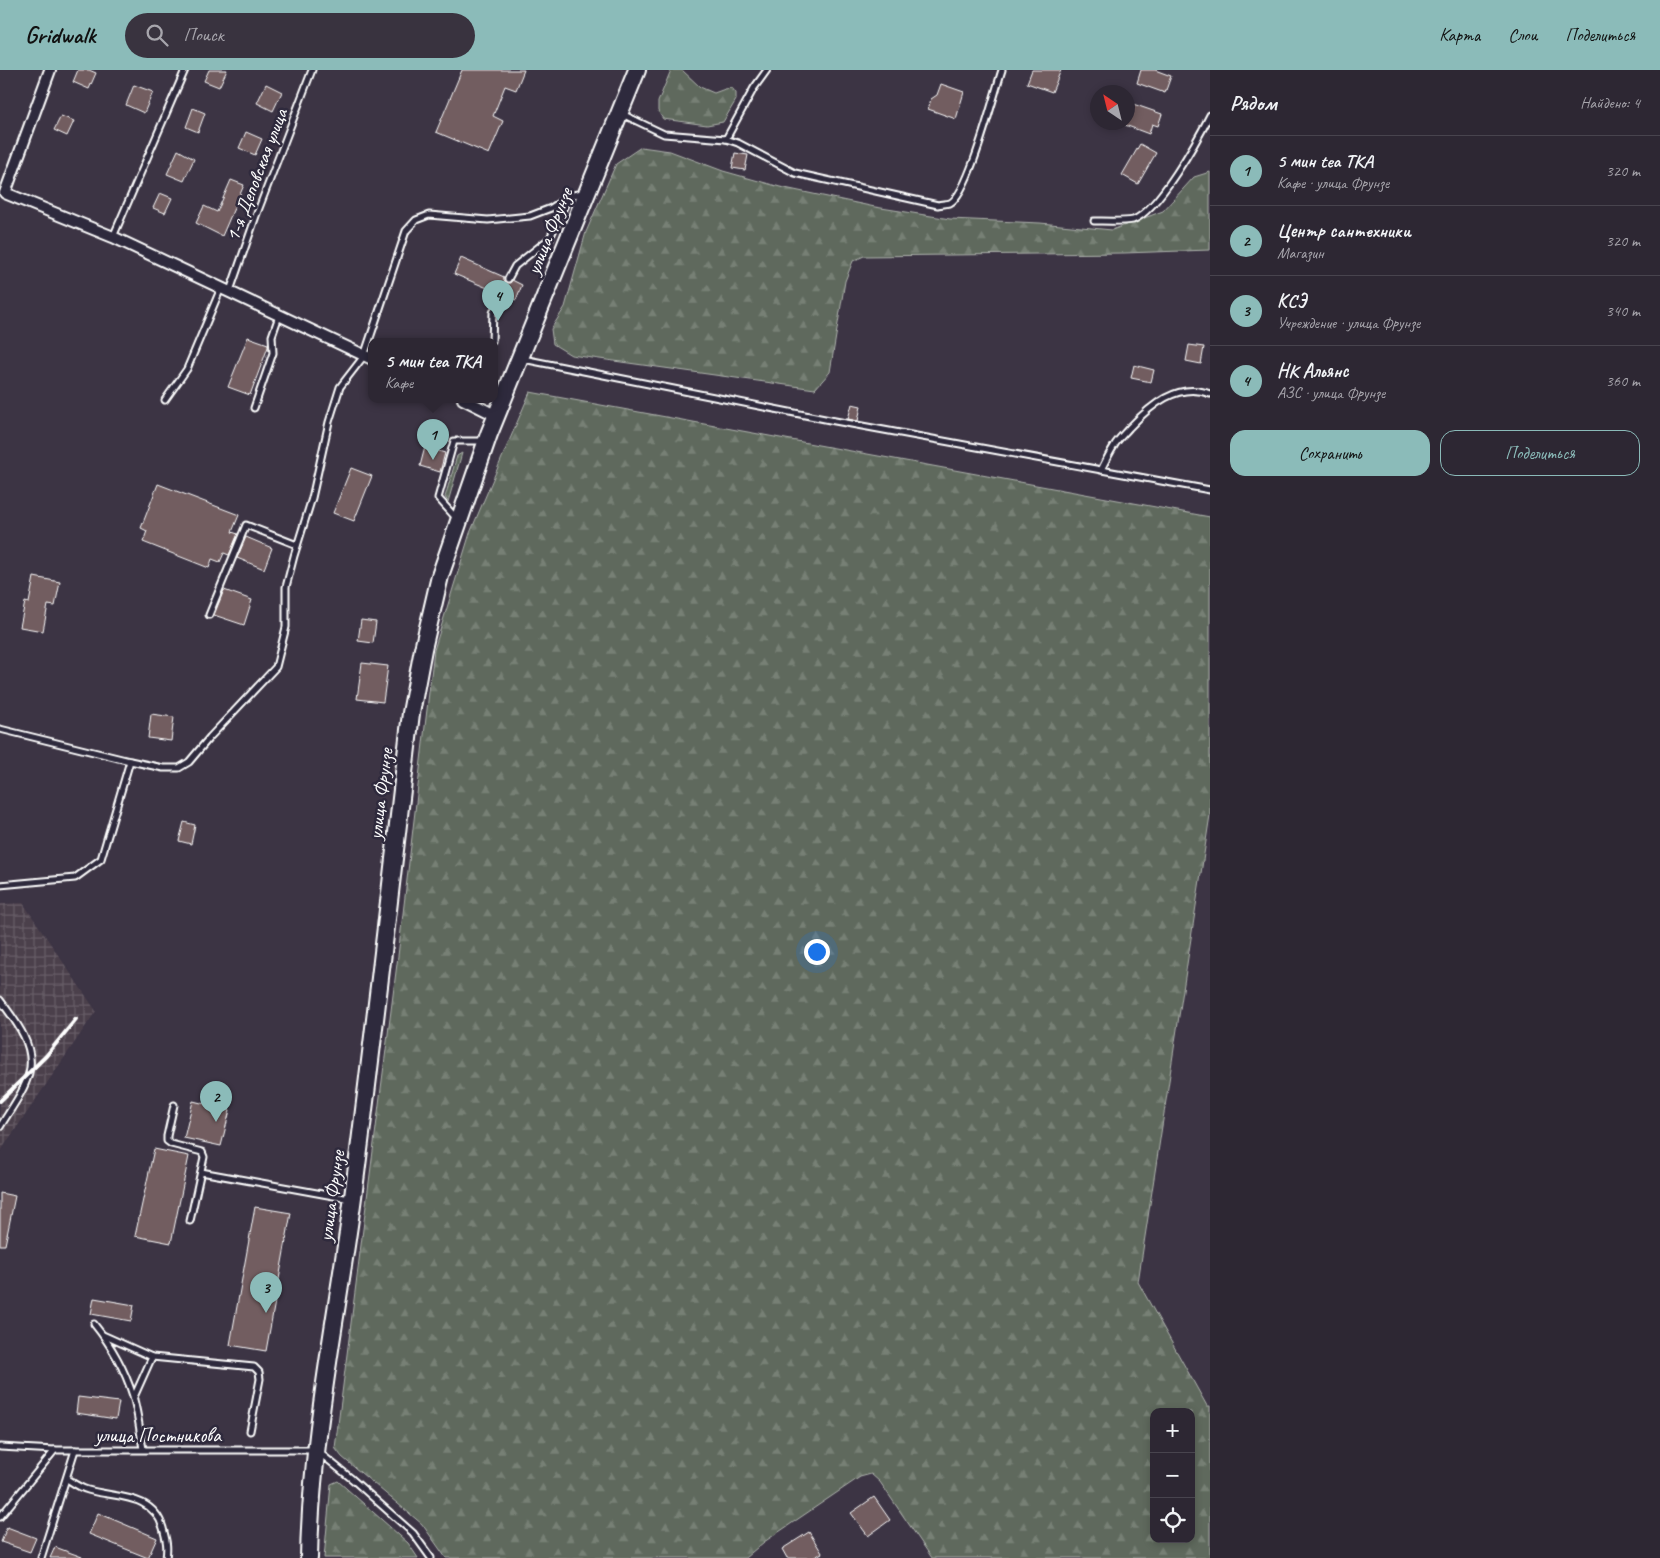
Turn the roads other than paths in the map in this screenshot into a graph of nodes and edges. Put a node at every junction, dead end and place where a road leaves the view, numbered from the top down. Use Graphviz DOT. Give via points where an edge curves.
graph roads {
  1 [pos="50,70"];
  2 [pos="185,70"];
  3 [pos="312,70"];
  4 [pos="637,70"];
  5 [pos="767,70"];
  6 [pos="1002,70"];
  7 [pos="619,112"];
  8 [pos="1210,115"];
  9 [pos="726,139"];
  10 [pos="588,192"];
  11 [pos="569,196"];
  12 [pos="1094,221"];
  13 [pos="114,236"];
  14 [pos="508,279"];
  15 [pos="226,289"];
  16 [pos="501,294"];
  17 [pos="279,316"];
  18 [pos="374,338"];
  19 [pos="492,338"];
  20 [pos="368,358"];
  21 [pos="520,358"];
  22 [pos="1210,394"];
  23 [pos="165,400"];
  24 [pos="473,403"];
  25 [pos="254,408"];
  26 [pos="496,412"];
  27 [pos="487,441"];
  28 [pos="1101,470"];
  29 [pos="1210,490"];
  30 [pos="459,522"];
  31 [pos="297,545"];
  32 [pos="209,615"];
  33 [pos="0,729"];
  34 [pos="130,761"];
  35 [pos="0,885"];
  36 [pos="0,1000"];
  37 [pos="174,1105"];
  38 [pos="0,1127"];
  39 [pos="201,1172"];
  40 [pos="352,1199"];
  41 [pos="190,1222"];
  42 [pos="94,1324"];
  43 [pos="103,1335"];
  44 [pos="152,1357"];
  45 [pos="134,1397"];
  46 [pos="250,1431"];
  47 [pos="0,1448"];
  48 [pos="55,1450"];
  49 [pos="75,1450"];
  50 [pos="143,1450"];
  51 [pos="316,1450"];
  52 [pos="67,1479"];
  53 [pos="0,1517"];
  54 [pos="41,1558"];
  55 [pos="166,1558"];
  56 [pos="309,1558"];
  57 [pos="431,1558"];
  1 -- 13 [label="street" via="5,193"];
  2 -- 13 [label="lane"];
  3 -- 15 [label="lane, 1-я Деповская улица"];
  4 -- 7 [label="main road, улица Фрунзе"];
  5 -- 9 [label="lane"];
  6 -- 9 [label="lane" via="971,168 961,190 950,203 938,205 795,173"];
  7 -- 9 [label="lane" via="664,134"];
  7 -- 10 [label="main road, улица Фрунзе"];
  8 -- 12 [label="lane" via="1168,186 1148,209 1133,220"];
  10 -- 11 [label="lane"];
  10 -- 21 [label="main road, улица Фрунзе"];
  11 -- 14 [label="lane" via="550,238 515,266"];
  11 -- 18 [label="lane" via="552,208 530,216 488,220 429,215 416,220 406,231"];
  13 -- 15 [label="street"];
  15 -- 17 [label="street"];
  15 -- 23 [label="lane, 1-я Деповская улица" via="187,369"];
  16 -- 19 [label="lane" via="493,312"];
  17 -- 20 [label="street"];
  17 -- 25 [label="lane" via="272,336 273,353"];
  20 -- 31 [label="lane" via="340,387"];
  21 -- 26 [label="main road, улица Фрунзе"];
  21 -- 28 [label="lane"];
  22 -- 28 [label="lane" via="1188,390 1157,403 1114,445"];
  24 -- 26 [label="street"];
  26 -- 27 [label="main road, улица Фрунзе"];
  27 -- 30 [label="main road, улица Фрунзе"];
  27 -- 30 [label="lane" via="454,441 438,498"];
  28 -- 29 [label="lane"];
  30 -- 40 [label="main road, улица Фрунзе" via="440,576 411,713"];
  31 -- 32 [label="lane" via="246,524"];
  31 -- 34 [label="lane" via="286,586 286,627 276,666 189,762 179,768 163,768"];
  33 -- 34 [label="lane"];
  34 -- 35 [label="lane" via="101,859 75,878"];
  36 -- 38 [label="lane" via="25,1038 30,1071"];
  37 -- 39 [label="lane" via="168,1141 202,1152"];
  39 -- 40 [label="lane"];
  39 -- 41 [label="lane"];
  40 -- 51 [label="main road, улица Фрунзе"];
  42 -- 43 [label="lane"];
  43 -- 44 [label="lane"];
  43 -- 45 [label="lane" via="124,1371"];
  44 -- 45 [label="lane"];
  44 -- 46 [label="lane" via="254,1367 260,1379"];
  45 -- 50 [label="lane"];
  47 -- 48 [label="lane, улица Постникова"];
  48 -- 49 [label="lane, улица Постникова"];
  48 -- 53 [label="lane"];
  49 -- 50 [label="lane, улица Постникова"];
  49 -- 52 [label="lane"];
  50 -- 51 [label="lane, улица Постникова"];
  51 -- 56 [label="main road, улица Фрунзе"];
  51 -- 57 [label="lane" via="414,1533"];
  52 -- 54 [label="lane"];
  52 -- 55 [label="lane" via="86,1490 129,1497 154,1510 168,1546"];
}
